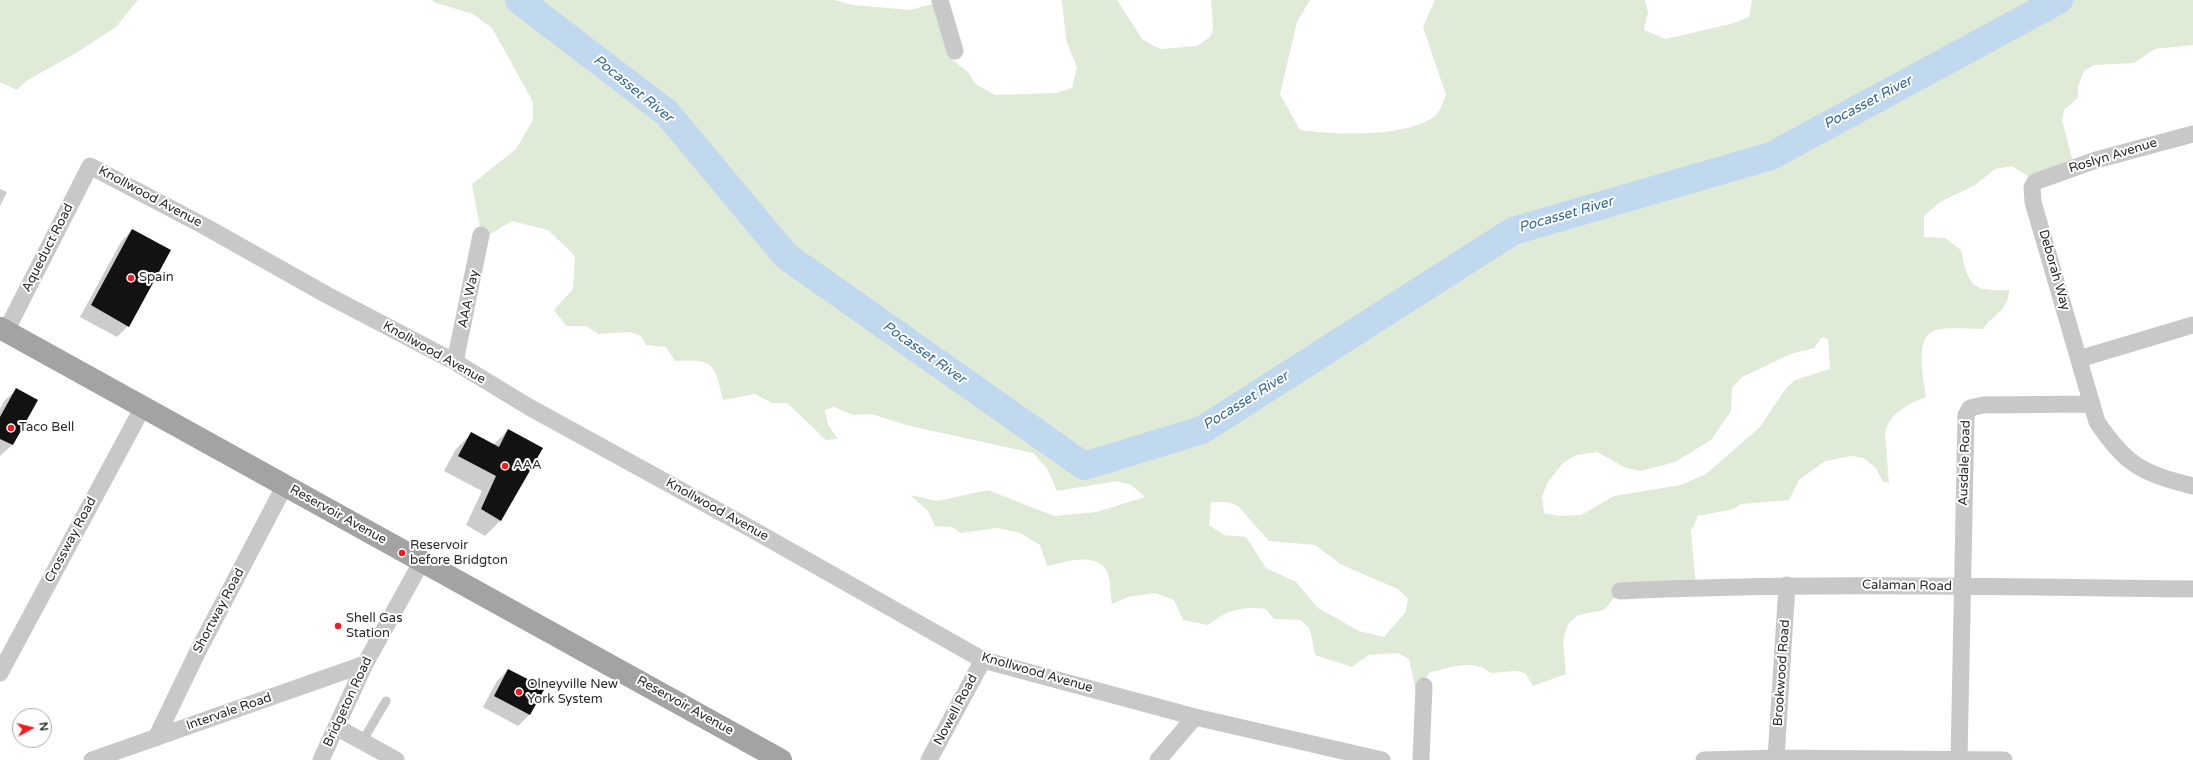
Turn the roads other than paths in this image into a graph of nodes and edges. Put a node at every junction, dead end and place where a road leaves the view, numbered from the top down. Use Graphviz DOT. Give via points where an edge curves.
graph roads {
  1 [pos="944,1"];
  2 [pos="955,51"];
  3 [pos="2193,134"];
  4 [pos="90,166"];
  5 [pos="2035,182"];
  6 [pos="481,235"];
  7 [pos="2193,325"];
  8 [pos="3,330"];
  9 [pos="2079,359"];
  10 [pos="455,362"];
  11 [pos="2092,404"];
  12 [pos="143,407"];
  13 [pos="285,485"];
  14 [pos="2193,486"];
  15 [pos="422,561"];
  16 [pos="1787,585"];
  17 [pos="1962,586"];
  18 [pos="2193,589"];
  19 [pos="1620,591"];
  20 [pos="983,660"];
  21 [pos="366,664"];
  22 [pos="0,673"];
  23 [pos="1424,686"];
  24 [pos="386,701"];
  25 [pos="1195,717"];
  26 [pos="338,728"];
  27 [pos="156,738"];
  28 [pos="362,742"];
  29 [pos="1361,758"];
  30 [pos="1775,759"];
  31 [pos="92,760"];
  32 [pos="321,760"];
  33 [pos="396,760"];
  34 [pos="781,760"];
  35 [pos="929,760"];
  36 [pos="1158,760"];
  37 [pos="1382,760"];
  38 [pos="1421,760"];
  39 [pos="1704,760"];
  40 [pos="1959,760"];
  41 [pos="2004,760"];
  1 -- 2 [label="street"];
  3 -- 5 [label="street, Roslyn Avenue" via="2096,160"];
  4 -- 8 [label="street, Aqueduct Road"];
  4 -- 10 [label="street, Knollwood Avenue"];
  5 -- 9 [label="street, Deborah Way" via="2032,187 2034,202"];
  6 -- 10 [label="street, AAA Way"];
  7 -- 9 [label="street"];
  8 -- 12 [label="main road, Reservoir Avenue"];
  9 -- 11 [label="street"];
  10 -- 20 [label="street, Knollwood Avenue" via="529,407 754,530"];
  11 -- 14 [label="street" via="2097,422 2110,441 2126,457 2141,469"];
  11 -- 17 [label="street, Ausdale Road" via="1983,405 1970,408 1964,420"];
  12 -- 13 [label="main road, Reservoir Avenue"];
  12 -- 22 [label="street, Crossway Road"];
  13 -- 15 [label="main road, Reservoir Avenue"];
  13 -- 27 [label="street, Shortway Road" via="198,651"];
  15 -- 21 [label="street, Bridgeton Road"];
  15 -- 34 [label="main road, Reservoir Avenue"];
  16 -- 17 [label="street, Calaman Road"];
  16 -- 19 [label="street, Calaman Road"];
  16 -- 30 [label="street, Brookwood Road"];
  17 -- 18 [label="street, Calaman Road"];
  17 -- 40 [label="street, Ausdale Road"];
  20 -- 25 [label="street, Knollwood Avenue"];
  20 -- 35 [label="street, Nowell Road"];
  21 -- 26 [label="street, Bridgeton Road"];
  21 -- 27 [label="street, Intervale Road"];
  23 -- 38 [label="street"];
  24 -- 28 [label="lane"];
  25 -- 29 [label="street, Knollwood Avenue"];
  25 -- 36 [label="street"];
  26 -- 28 [label="street"];
  26 -- 32 [label="street, Bridgeton Road"];
  27 -- 31 [label="street, Intervale Road"];
  28 -- 33 [label="street"];
  29 -- 37 [label="street, Knollwood Avenue"];
  30 -- 39 [label="street"];
  30 -- 40 [label="street"];
  40 -- 41 [label="street"];
}
